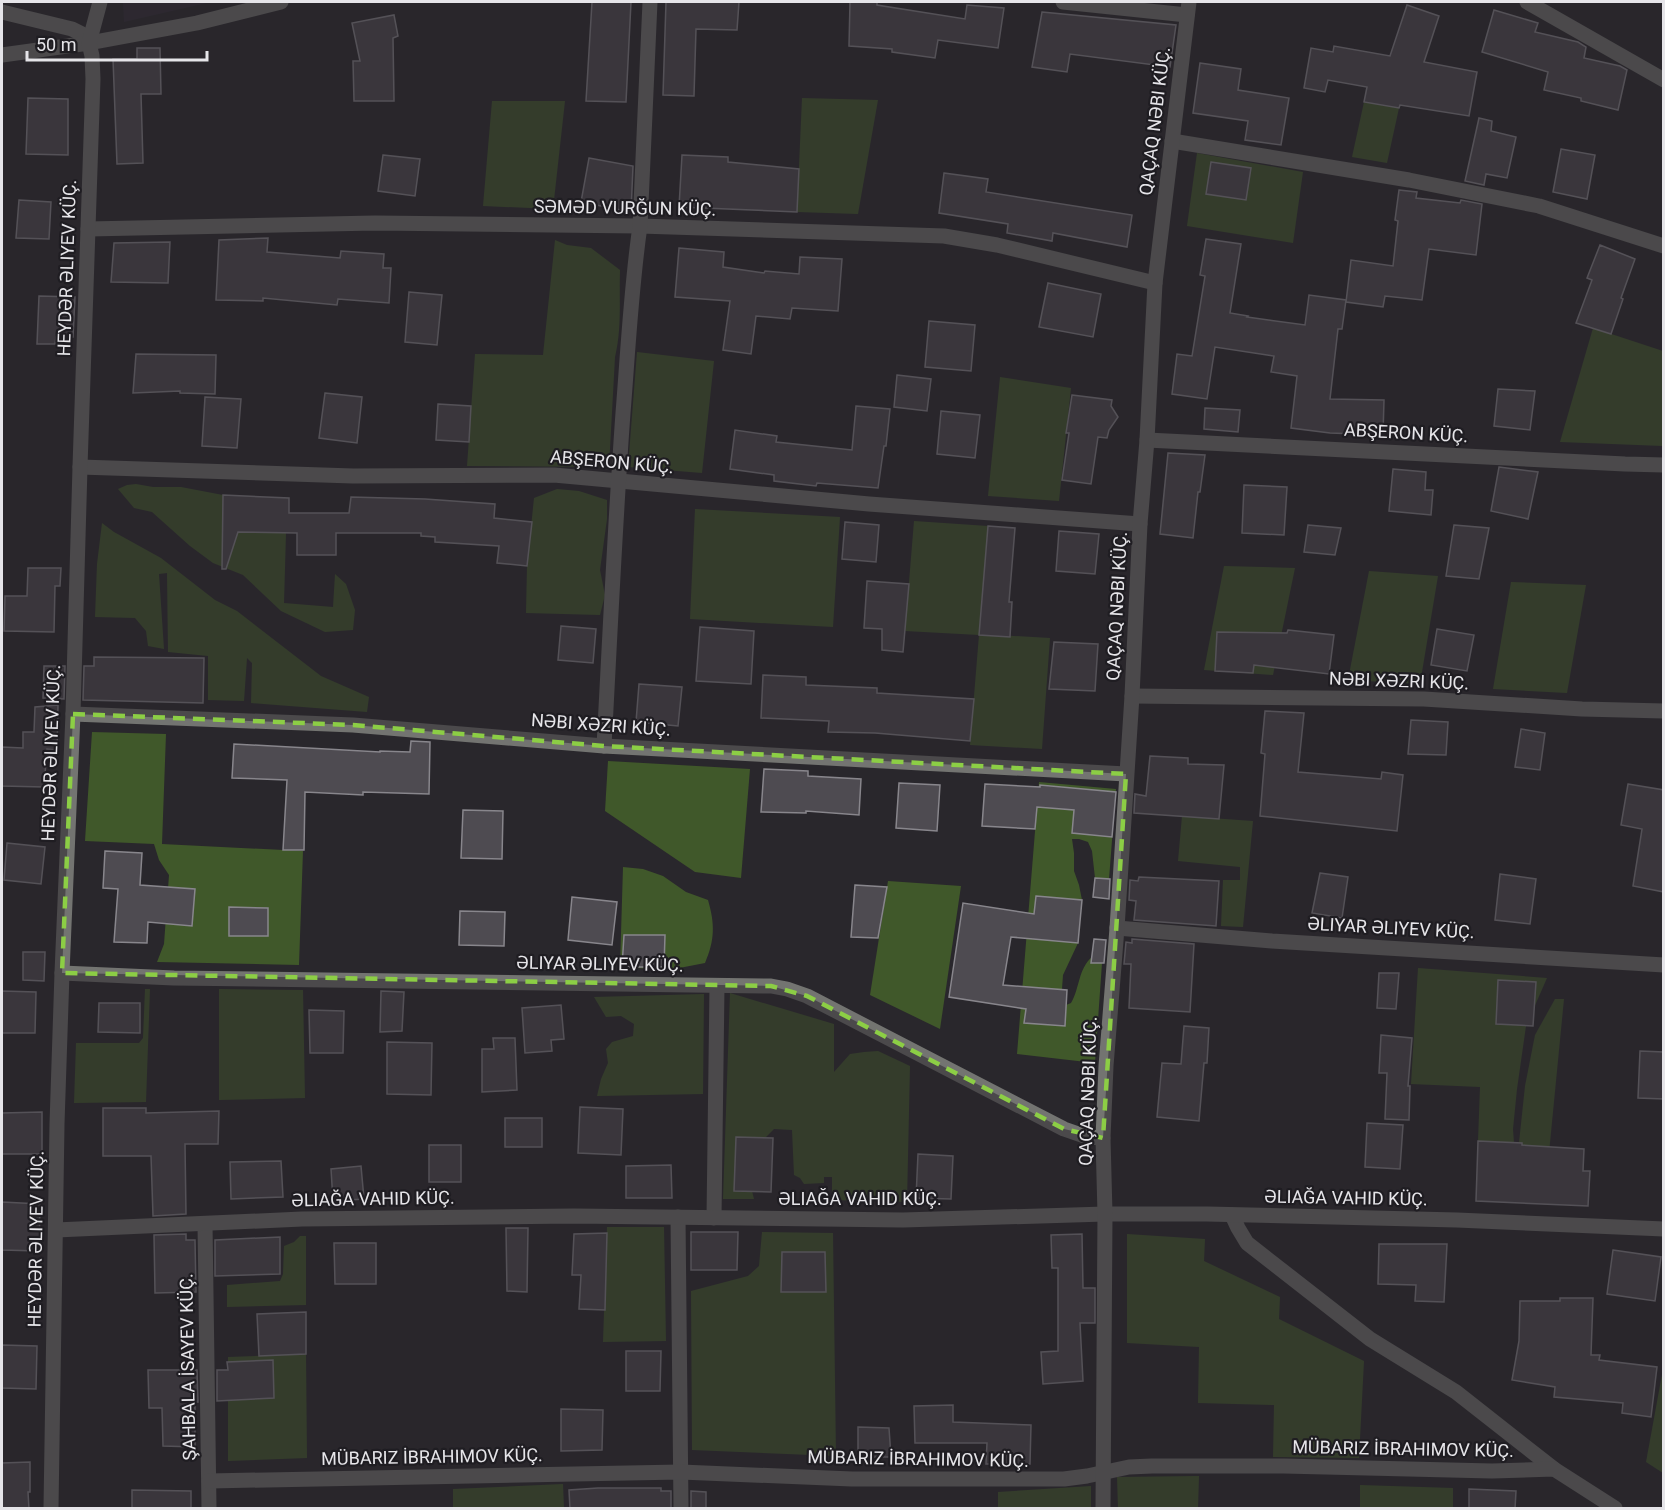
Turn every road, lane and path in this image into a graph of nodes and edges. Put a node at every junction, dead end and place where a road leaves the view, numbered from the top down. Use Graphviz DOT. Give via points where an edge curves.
graph roads {
  1 [pos="100,2"];
  2 [pos="281,2"];
  3 [pos="650,2"];
  4 [pos="1063,2"];
  5 [pos="1527,2"];
  6 [pos="1188,8"];
  7 [pos="2,12"];
  8 [pos="88,43"];
  9 [pos="2,55"];
  10 [pos="1664,80"];
  11 [pos="1172,141"];
  12 [pos="640,226"];
  13 [pos="88,229"];
  14 [pos="1664,246"];
  15 [pos="1155,283"];
  16 [pos="1147,440"];
  17 [pos="1664,465"];
  18 [pos="80,467"];
  19 [pos="618,481"];
  20 [pos="1140,524"];
  21 [pos="1132,696"];
  22 [pos="1664,711"];
  23 [pos="73,714"];
  24 [pos="604,746"];
  25 [pos="1126,774"];
  26 [pos="1117,928"];
  27 [pos="1664,965"];
  28 [pos="62,973"];
  29 [pos="717,986"];
  30 [pos="1103,1138"];
  31 [pos="1105,1214"];
  32 [pos="1232,1215"];
  33 [pos="678,1218"];
  34 [pos="714,1218"];
  35 [pos="205,1224"];
  36 [pos="1664,1229"];
  37 [pos="56,1230"];
  38 [pos="1554,1469"];
  39 [pos="681,1472"];
  40 [pos="1102,1472"];
  41 [pos="209,1480"];
  42 [pos="51,1509"];
  43 [pos="209,1509"];
  44 [pos="681,1509"];
  45 [pos="1103,1509"];
  46 [pos="1615,1509"];
  1 -- 8 [label="street, HEYDƏR ƏLIYEV KÜÇ."];
  2 -- 8 [label="street"];
  3 -- 12 [label="street"];
  4 -- 6 [label="street"];
  5 -- 10 [label="street"];
  6 -- 11 [label="street, QAÇAQ NƏBI KÜÇ."];
  7 -- 8 [label="street" via="72,28"];
  8 -- 9 [label="street"];
  8 -- 13 [label="street, HEYDƏR ƏLIYEV KÜÇ." via="93,79"];
  11 -- 14 [label="street" via="1539,206"];
  11 -- 15 [label="street, QAÇAQ NƏBI KÜÇ."];
  12 -- 13 [label="street, SƏMƏD VURĞUN KÜÇ." via="375,223"];
  12 -- 15 [label="street, SƏMƏD VURĞUN KÜÇ." via="944,236"];
  12 -- 19 [label="street"];
  13 -- 18 [label="street, HEYDƏR ƏLIYEV KÜÇ."];
  15 -- 16 [label="street, QAÇAQ NƏBI KÜÇ."];
  16 -- 17 [label="street, ABŞERON KÜÇ."];
  16 -- 20 [label="street, QAÇAQ NƏBI KÜÇ."];
  18 -- 19 [label="street, ABŞERON KÜÇ." via="353,476 554,475"];
  18 -- 23 [label="street, HEYDƏR ƏLIYEV KÜÇ."];
  19 -- 20 [label="street, ABŞERON KÜÇ."];
  19 -- 24 [label="street"];
  20 -- 21 [label="street, QAÇAQ NƏBI KÜÇ."];
  21 -- 22 [label="street, NƏBI XƏZRI KÜÇ." via="1424,699"];
  21 -- 25 [label="street, QAÇAQ NƏBI KÜÇ."];
  23 -- 24 [label="street, NƏBI XƏZRI KÜÇ." via="353,725"];
  23 -- 28 [label="street, HEYDƏR ƏLIYEV KÜÇ."];
  24 -- 25 [label="street, NƏBI XƏZRI KÜÇ."];
  25 -- 26 [label="street, QAÇAQ NƏBI KÜÇ."];
  26 -- 27 [label="street, ƏLIYAR ƏLIYEV KÜÇ."];
  26 -- 30 [label="street, QAÇAQ NƏBI KÜÇ."];
  28 -- 29 [label="street, ƏLIYAR ƏLIYEV KÜÇ."];
  28 -- 37 [label="street, HEYDƏR ƏLIYEV KÜÇ."];
  29 -- 30 [label="street, ƏLIYAR ƏLIYEV KÜÇ." via="771,986 807,996 1064,1129"];
  29 -- 34 [label="street"];
  30 -- 31 [label="street, QAÇAQ NƏBI KÜÇ."];
  31 -- 32 [label="street, ƏLIAĞA VAHID KÜÇ."];
  31 -- 34 [label="street, ƏLIAĞA VAHID KÜÇ." via="903,1220"];
  31 -- 40 [label="street, QAÇAQ NƏBI KÜÇ."];
  32 -- 36 [label="street, ƏLIAĞA VAHID KÜÇ."];
  32 -- 38 [label="street" via="1247,1243 1370,1338 1456,1392"];
  33 -- 34 [label="street, ƏLIAĞA VAHID KÜÇ."];
  33 -- 35 [label="street, ƏLIAĞA VAHID KÜÇ." via="302,1219"];
  33 -- 39 [label="street"];
  35 -- 37 [label="street, ƏLIAĞA VAHID KÜÇ."];
  35 -- 41 [label="street, ŞAHBALA İSAYEV KÜÇ."];
  37 -- 42 [label="street, HEYDƏR ƏLIYEV KÜÇ."];
  38 -- 40 [label="street, MÜBARIZ İBRAHIMOV KÜÇ." via="1152,1466"];
  38 -- 46 [label="street"];
  39 -- 40 [label="street, MÜBARIZ İBRAHIMOV KÜÇ." via="989,1480 1064,1479"];
  39 -- 41 [label="street, MÜBARIZ İBRAHIMOV KÜÇ."];
  39 -- 44 [label="street"];
  40 -- 45 [label="street, QAÇAQ NƏBI KÜÇ."];
  41 -- 43 [label="street, ŞAHBALA İSAYEV KÜÇ."];
}
